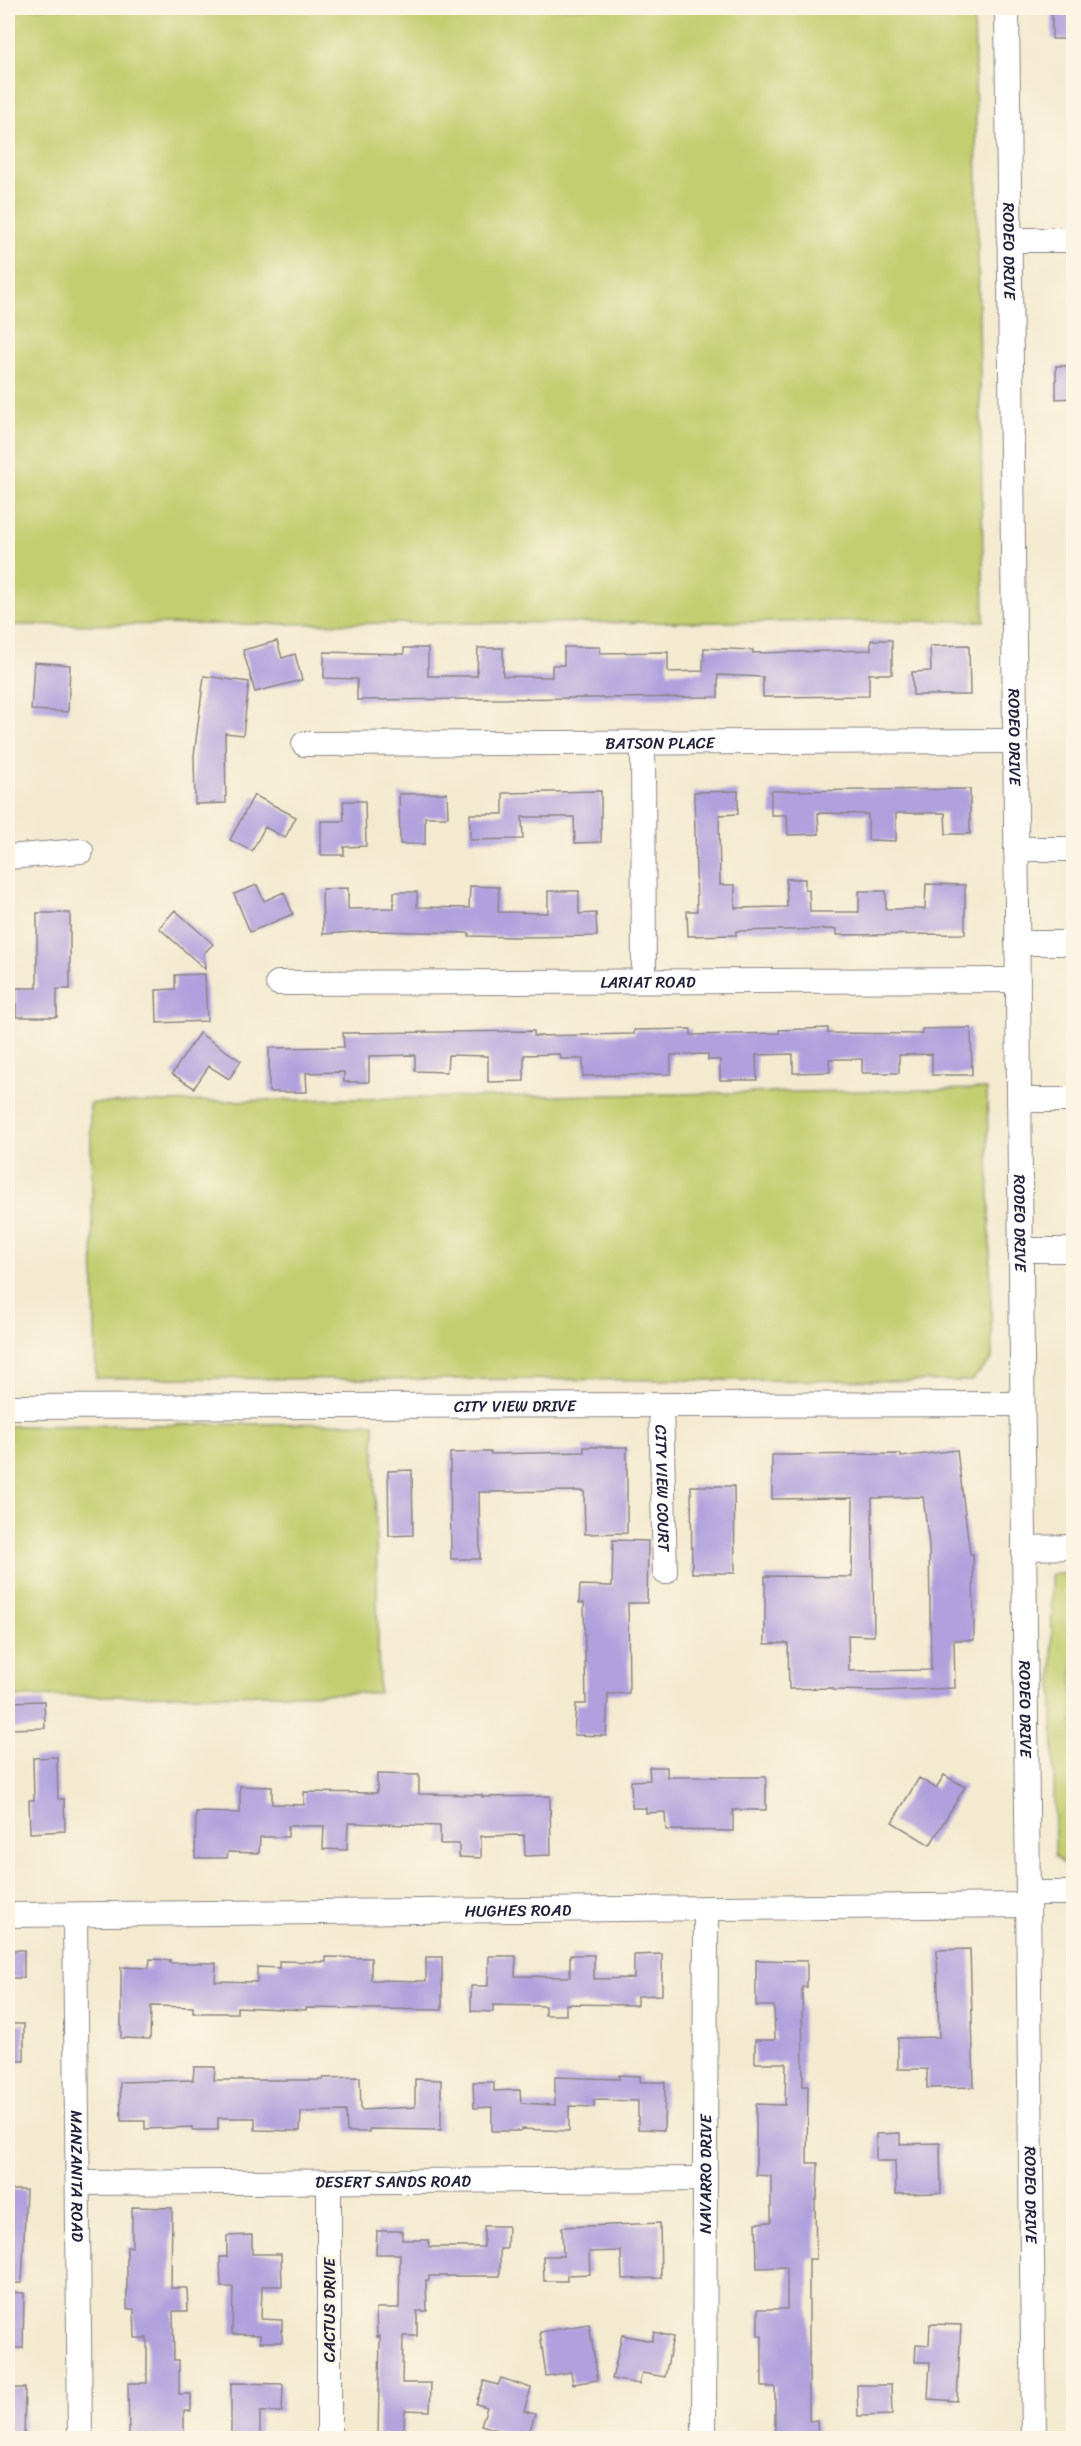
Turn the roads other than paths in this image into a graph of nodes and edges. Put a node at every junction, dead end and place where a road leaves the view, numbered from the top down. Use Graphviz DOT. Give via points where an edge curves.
graph roads {
  1 [pos="1006,8"];
  2 [pos="1009,240"];
  3 [pos="1074,240"];
  4 [pos="1015,741"];
  5 [pos="643,743"];
  6 [pos="304,744"];
  7 [pos="1016,849"];
  8 [pos="1074,849"];
  9 [pos="81,851"];
  10 [pos="8,857"];
  11 [pos="1017,943"];
  12 [pos="1074,943"];
  13 [pos="1018,980"];
  14 [pos="644,981"];
  15 [pos="278,983"];
  16 [pos="1019,1100"];
  17 [pos="1074,1100"];
  18 [pos="1020,1250"];
  19 [pos="1074,1250"];
  20 [pos="1022,1404"];
  21 [pos="661,1406"];
  22 [pos="8,1407"];
  23 [pos="1074,1547"];
  24 [pos="1024,1548"];
  25 [pos="665,1572"];
  26 [pos="1074,1893"];
  27 [pos="1028,1899"];
  28 [pos="706,1909"];
  29 [pos="8,1915"];
  30 [pos="75,1915"];
  31 [pos="705,2179"];
  32 [pos="329,2182"];
  33 [pos="79,2183"];
  34 [pos="80,2439"];
  35 [pos="328,2439"];
  36 [pos="704,2439"];
  37 [pos="1034,2439"];
  1 -- 2 [label="street, RODEO DRIVE"];
  2 -- 3 [label="street"];
  2 -- 4 [label="street, RODEO DRIVE"];
  4 -- 5 [label="street, BATSON PLACE"];
  4 -- 7 [label="street, RODEO DRIVE"];
  5 -- 6 [label="street, BATSON PLACE"];
  5 -- 14 [label="street"];
  7 -- 8 [label="street"];
  7 -- 11 [label="street, RODEO DRIVE"];
  9 -- 10 [label="street"];
  11 -- 12 [label="street"];
  11 -- 13 [label="street, RODEO DRIVE"];
  13 -- 14 [label="street, LARIAT ROAD"];
  13 -- 16 [label="street, RODEO DRIVE"];
  14 -- 15 [label="street, LARIAT ROAD"];
  16 -- 17 [label="street"];
  16 -- 18 [label="street, RODEO DRIVE"];
  18 -- 19 [label="street"];
  18 -- 20 [label="street, RODEO DRIVE"];
  20 -- 21 [label="street, CITY VIEW DRIVE"];
  20 -- 24 [label="street, RODEO DRIVE"];
  21 -- 22 [label="street, CITY VIEW DRIVE"];
  21 -- 25 [label="street, CITY VIEW COURT"];
  23 -- 24 [label="street"];
  24 -- 27 [label="street, RODEO DRIVE"];
  26 -- 27 [label="street, HUGHES ROAD"];
  27 -- 28 [label="street, HUGHES ROAD"];
  27 -- 37 [label="street, RODEO DRIVE"];
  28 -- 30 [label="street, HUGHES ROAD"];
  28 -- 31 [label="street, NAVARRO DRIVE"];
  29 -- 30 [label="street, HUGHES ROAD"];
  30 -- 33 [label="street, MANZANITA ROAD"];
  31 -- 32 [label="street, DESERT SANDS ROAD"];
  31 -- 36 [label="street, NAVARRO DRIVE"];
  32 -- 33 [label="street, DESERT SANDS ROAD"];
  32 -- 35 [label="street, CACTUS DRIVE"];
  33 -- 34 [label="street, MANZANITA ROAD"];
}
